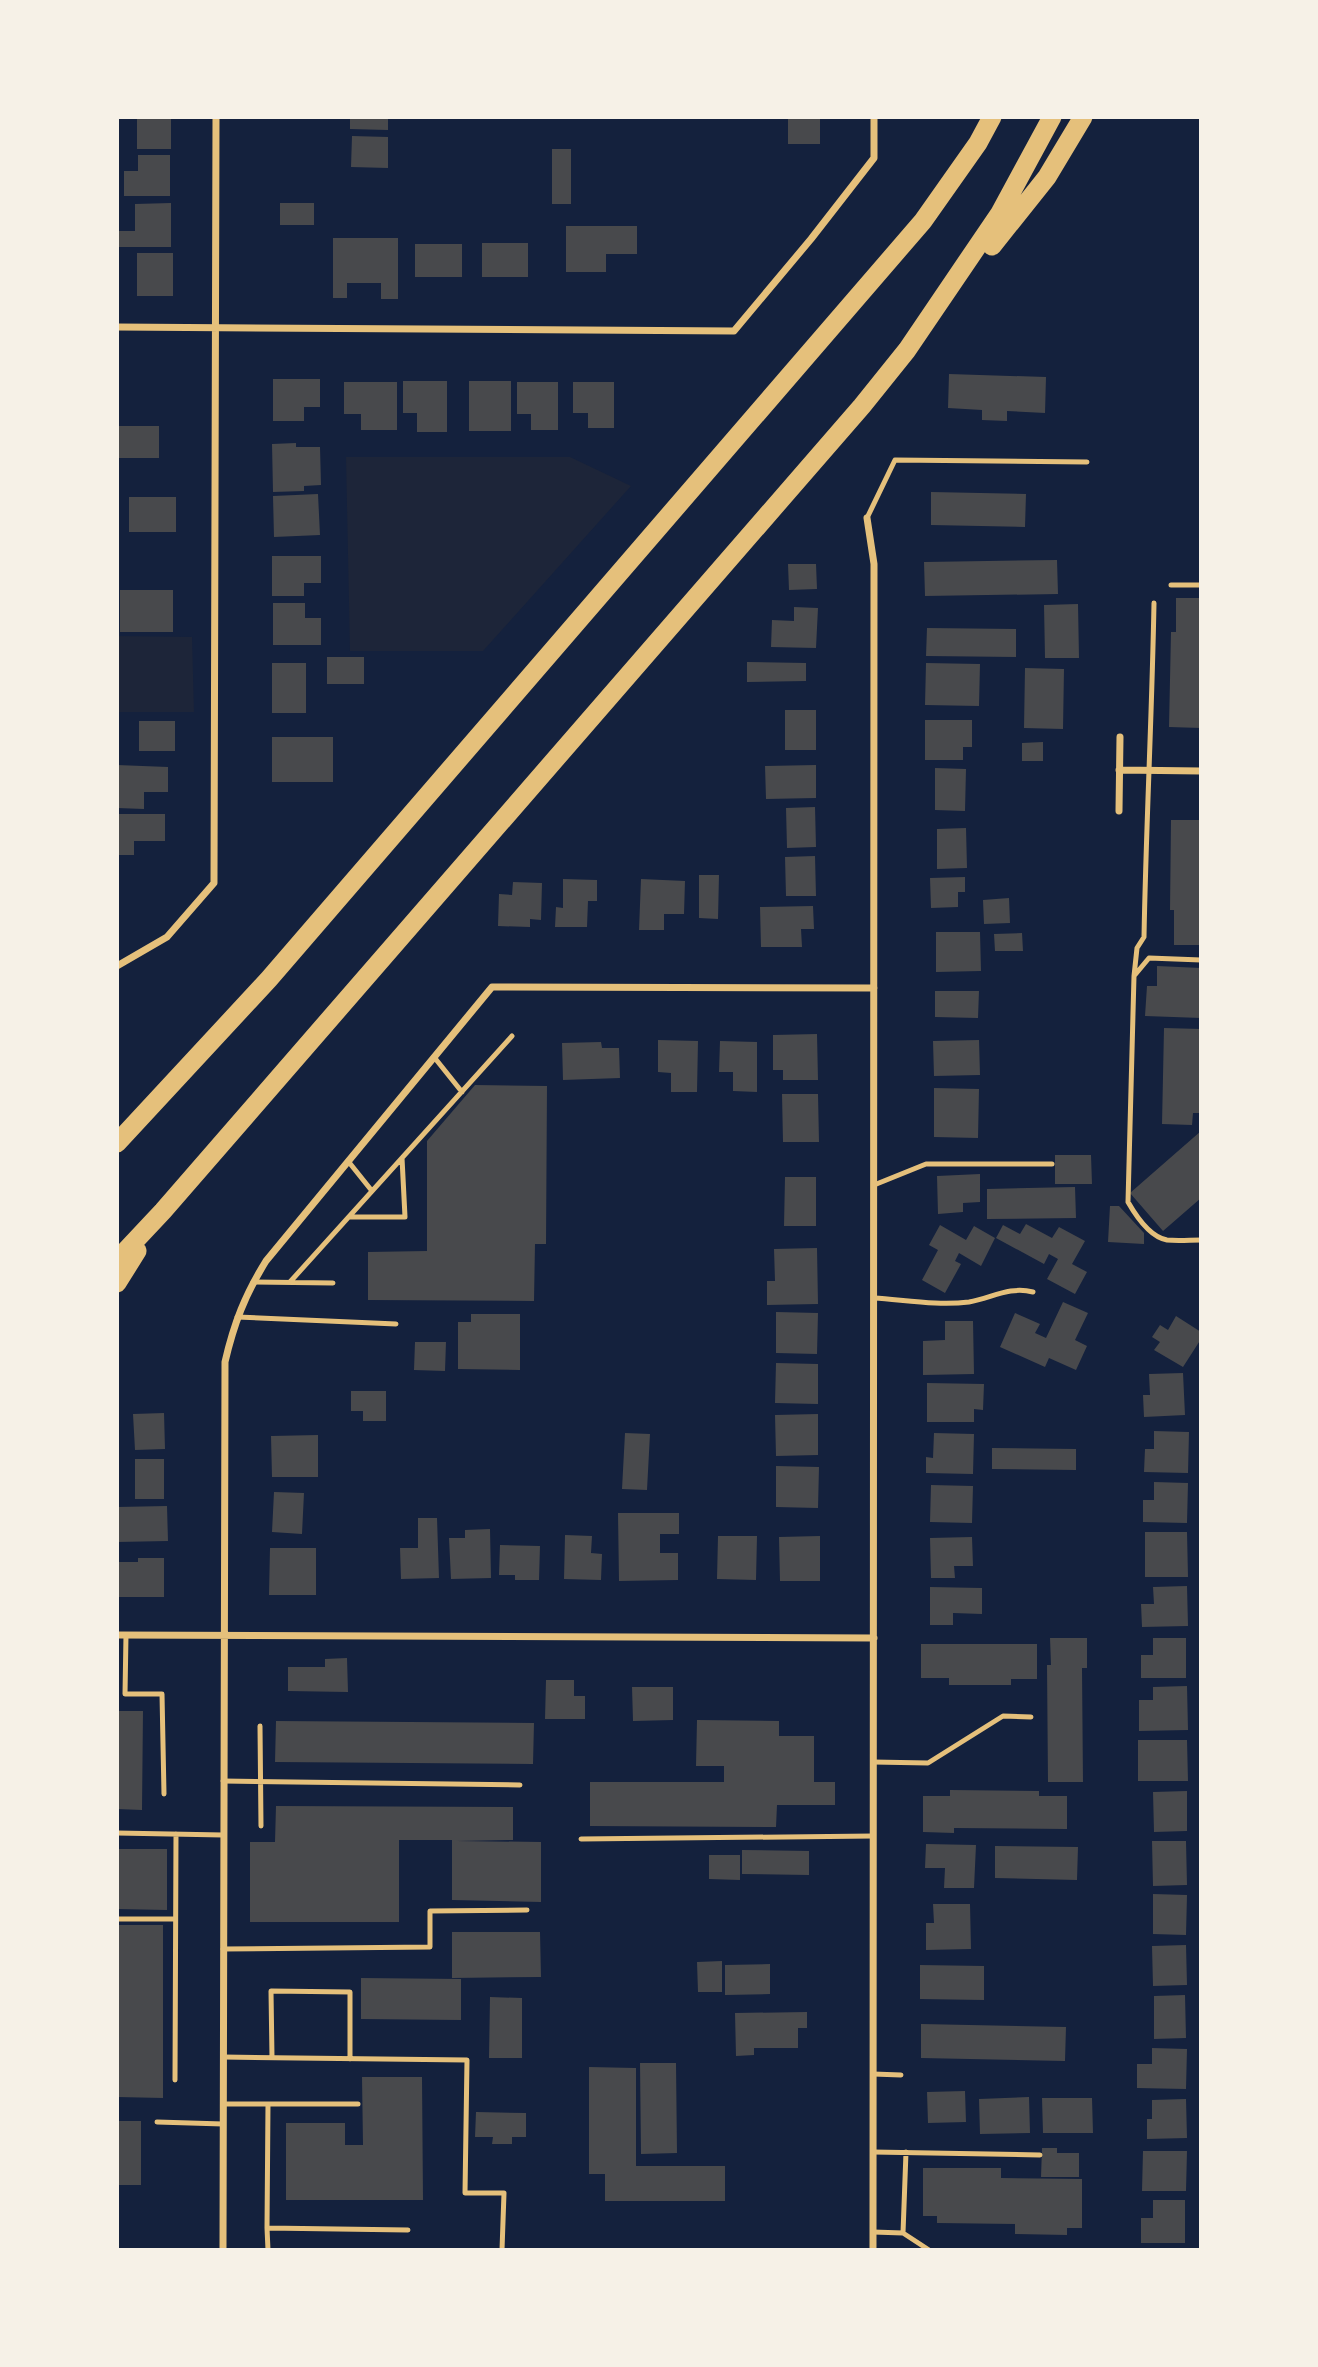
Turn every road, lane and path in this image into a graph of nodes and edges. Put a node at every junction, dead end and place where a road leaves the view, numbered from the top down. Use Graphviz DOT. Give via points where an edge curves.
graph roads {
  1 [pos="216,117"];
  2 [pos="874,117"];
  3 [pos="990,117"];
  4 [pos="1052,117"];
  5 [pos="1083,117"];
  6 [pos="117,327"];
  7 [pos="215,327"];
  8 [pos="907,350"];
  9 [pos="1087,462"];
  10 [pos="867,518"];
  11 [pos="1171,585"];
  12 [pos="1201,585"];
  13 [pos="1154,603"];
  14 [pos="1120,737"];
  15 [pos="1119,770"];
  16 [pos="1151,770"];
  17 [pos="1201,771"];
  18 [pos="1119,811"];
  19 [pos="1201,960"];
  20 [pos="117,966"];
  21 [pos="1134,976"];
  22 [pos="874,988"];
  23 [pos="512,1036"];
  24 [pos="434,1057"];
  25 [pos="461,1092"];
  26 [pos="117,1143"];
  27 [pos="402,1158"];
  28 [pos="348,1161"];
  29 [pos="1052,1164"];
  30 [pos="874,1185"];
  31 [pos="372,1191"];
  32 [pos="163,1211"];
  33 [pos="349,1217"];
  34 [pos="1201,1240"];
  35 [pos="117,1260"];
  36 [pos="253,1282"];
  37 [pos="290,1282"];
  38 [pos="117,1283"];
  39 [pos="333,1283"];
  40 [pos="1033,1292"];
  41 [pos="874,1298"];
  42 [pos="237,1317"];
  43 [pos="396,1324"];
  44 [pos="122,1635"];
  45 [pos="223,1635"];
  46 [pos="874,1638"];
  47 [pos="1031,1717"];
  48 [pos="260,1726"];
  49 [pos="873,1762"];
  50 [pos="223,1781"];
  51 [pos="260,1782"];
  52 [pos="520,1784"];
  53 [pos="164,1794"];
  54 [pos="261,1826"];
  55 [pos="117,1833"];
  56 [pos="176,1834"];
  57 [pos="223,1835"];
  58 [pos="873,1836"];
  59 [pos="581,1839"];
  60 [pos="527,1910"];
  61 [pos="117,1919"];
  62 [pos="175,1919"];
  63 [pos="223,1949"];
  64 [pos="223,2057"];
  65 [pos="272,2057"];
  66 [pos="350,2059"];
  67 [pos="873,2074"];
  68 [pos="901,2075"];
  69 [pos="175,2081"];
  70 [pos="223,2104"];
  71 [pos="268,2104"];
  72 [pos="358,2104"];
  73 [pos="157,2122"];
  74 [pos="223,2124"];
  75 [pos="873,2152"];
  76 [pos="906,2152"];
  77 [pos="1040,2155"];
  78 [pos="267,2228"];
  79 [pos="408,2230"];
  80 [pos="873,2232"];
  81 [pos="903,2233"];
  82 [pos="223,2250"];
  83 [pos="268,2250"];
  84 [pos="502,2250"];
  85 [pos="873,2250"];
  86 [pos="929,2250"];
  1 -- 7 [label="street"];
  2 -- 7 [label="street" via="874,158 734,331"];
  3 -- 26 [label="highway" via="978,143 923,221 269,979"];
  4 -- 8 [label="highway" via="1000,214"];
  5 -- 8 [label="highway" via="1047,177"];
  6 -- 7 [label="street"];
  7 -- 20 [label="street" via="214,883 167,937"];
  8 -- 32 [label="highway"];
  9 -- 10 [label="lane" via="895,460"];
  10 -- 22 [label="street" via="874,564"];
  11 -- 12 [label="lane"];
  13 -- 16 [label="lane"];
  14 -- 15 [label="street"];
  15 -- 16 [label="street"];
  15 -- 18 [label="street"];
  16 -- 17 [label="street"];
  16 -- 21 [label="lane" via="1144,937 1137,948"];
  19 -- 21 [label="lane" via="1149,958"];
  21 -- 34 [label="lane" via="1128,1202 1135,1215 1165,1240"];
  22 -- 24 [label="street" via="492,987"];
  22 -- 30 [label="street"];
  23 -- 25 [label="lane"];
  24 -- 25 [label="lane"];
  24 -- 28 [label="street"];
  25 -- 27 [label="lane"];
  27 -- 31 [label="lane"];
  27 -- 33 [label="lane" via="405,1217"];
  28 -- 31 [label="lane"];
  28 -- 36 [label="street"];
  29 -- 30 [label="lane" via="926,1164"];
  30 -- 41 [label="street"];
  31 -- 33 [label="lane"];
  32 -- 35 [label="highway"];
  32 -- 38 [label="highway"];
  33 -- 37 [label="lane"];
  36 -- 37 [label="lane"];
  36 -- 42 [label="street"];
  37 -- 39 [label="lane"];
  40 -- 41 [label="lane" via="1009,1290 969,1302"];
  41 -- 46 [label="street"];
  42 -- 43 [label="lane"];
  42 -- 45 [label="street" via="225,1362"];
  44 -- 45 [label="street"];
  44 -- 53 [label="lane" via="125,1694 162,1694"];
  45 -- 46 [label="street"];
  45 -- 50 [label="street"];
  46 -- 49 [label="street"];
  47 -- 49 [label="lane" via="1003,1716 928,1763"];
  48 -- 51 [label="lane"];
  49 -- 58 [label="street"];
  50 -- 51 [label="lane"];
  50 -- 57 [label="street"];
  51 -- 52 [label="lane"];
  51 -- 54 [label="lane"];
  55 -- 56 [label="lane"];
  56 -- 57 [label="lane"];
  56 -- 62 [label="lane"];
  57 -- 63 [label="street"];
  58 -- 59 [label="lane"];
  58 -- 67 [label="street"];
  60 -- 63 [label="lane" via="430,1911 430,1947"];
  61 -- 62 [label="lane"];
  62 -- 69 [label="lane"];
  63 -- 64 [label="street"];
  64 -- 65 [label="lane"];
  64 -- 70 [label="street"];
  65 -- 66 [label="lane"];
  65 -- 66 [label="lane" via="271,1991 350,1992"];
  66 -- 84 [label="lane" via="467,2060 466,2193 504,2193"];
  67 -- 68 [label="lane"];
  67 -- 75 [label="street"];
  70 -- 71 [label="lane"];
  70 -- 74 [label="street"];
  71 -- 72 [label="lane"];
  71 -- 78 [label="lane"];
  73 -- 74 [label="lane"];
  74 -- 82 [label="street"];
  75 -- 76 [label="lane"];
  75 -- 80 [label="street"];
  76 -- 77 [label="lane"];
  76 -- 81 [label="lane"];
  78 -- 79 [label="lane"];
  78 -- 83 [label="lane"];
  80 -- 81 [label="lane"];
  80 -- 85 [label="street"];
  81 -- 86 [label="lane"];
}
